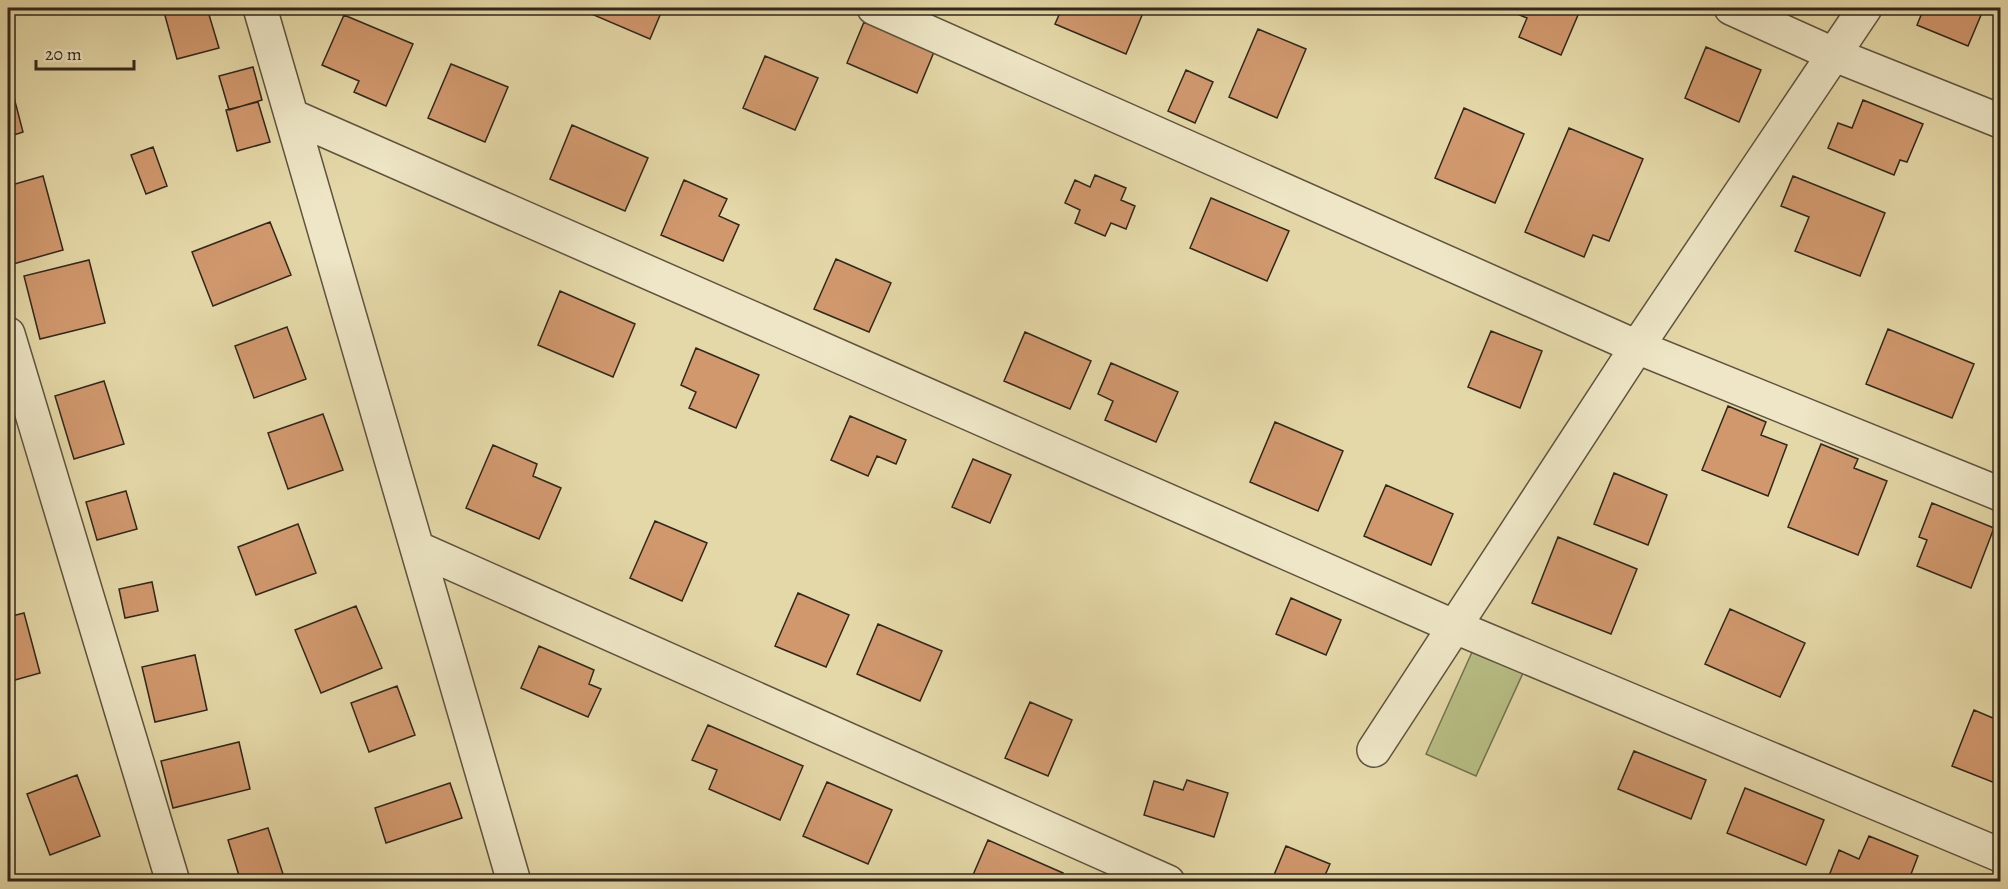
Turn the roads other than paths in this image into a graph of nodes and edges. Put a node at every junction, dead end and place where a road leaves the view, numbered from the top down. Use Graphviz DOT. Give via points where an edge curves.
graph roads {
  1 [pos="260,8"];
  2 [pos="874,8"];
  3 [pos="1731,8"];
  4 [pos="1865,8"];
  5 [pos="1835,55"];
  6 [pos="292,116"];
  7 [pos="2001,121"];
  8 [pos="8,334"];
  9 [pos="1637,347"];
  10 [pos="2001,494"];
  11 [pos="417,548"];
  12 [pos="1453,626"];
  13 [pos="1374,750"];
  14 [pos="2001,855"];
  15 [pos="174,882"];
  16 [pos="514,882"];
  17 [pos="1168,882"];
  1 -- 6 [label="street"];
  2 -- 9 [label="street"];
  3 -- 5 [label="street"];
  4 -- 5 [label="street"];
  5 -- 7 [label="street"];
  5 -- 9 [label="street"];
  6 -- 11 [label="street"];
  6 -- 12 [label="street"];
  8 -- 15 [label="street"];
  9 -- 10 [label="street"];
  9 -- 12 [label="street"];
  11 -- 16 [label="street"];
  11 -- 17 [label="street"];
  12 -- 13 [label="street"];
  12 -- 14 [label="street"];
}
